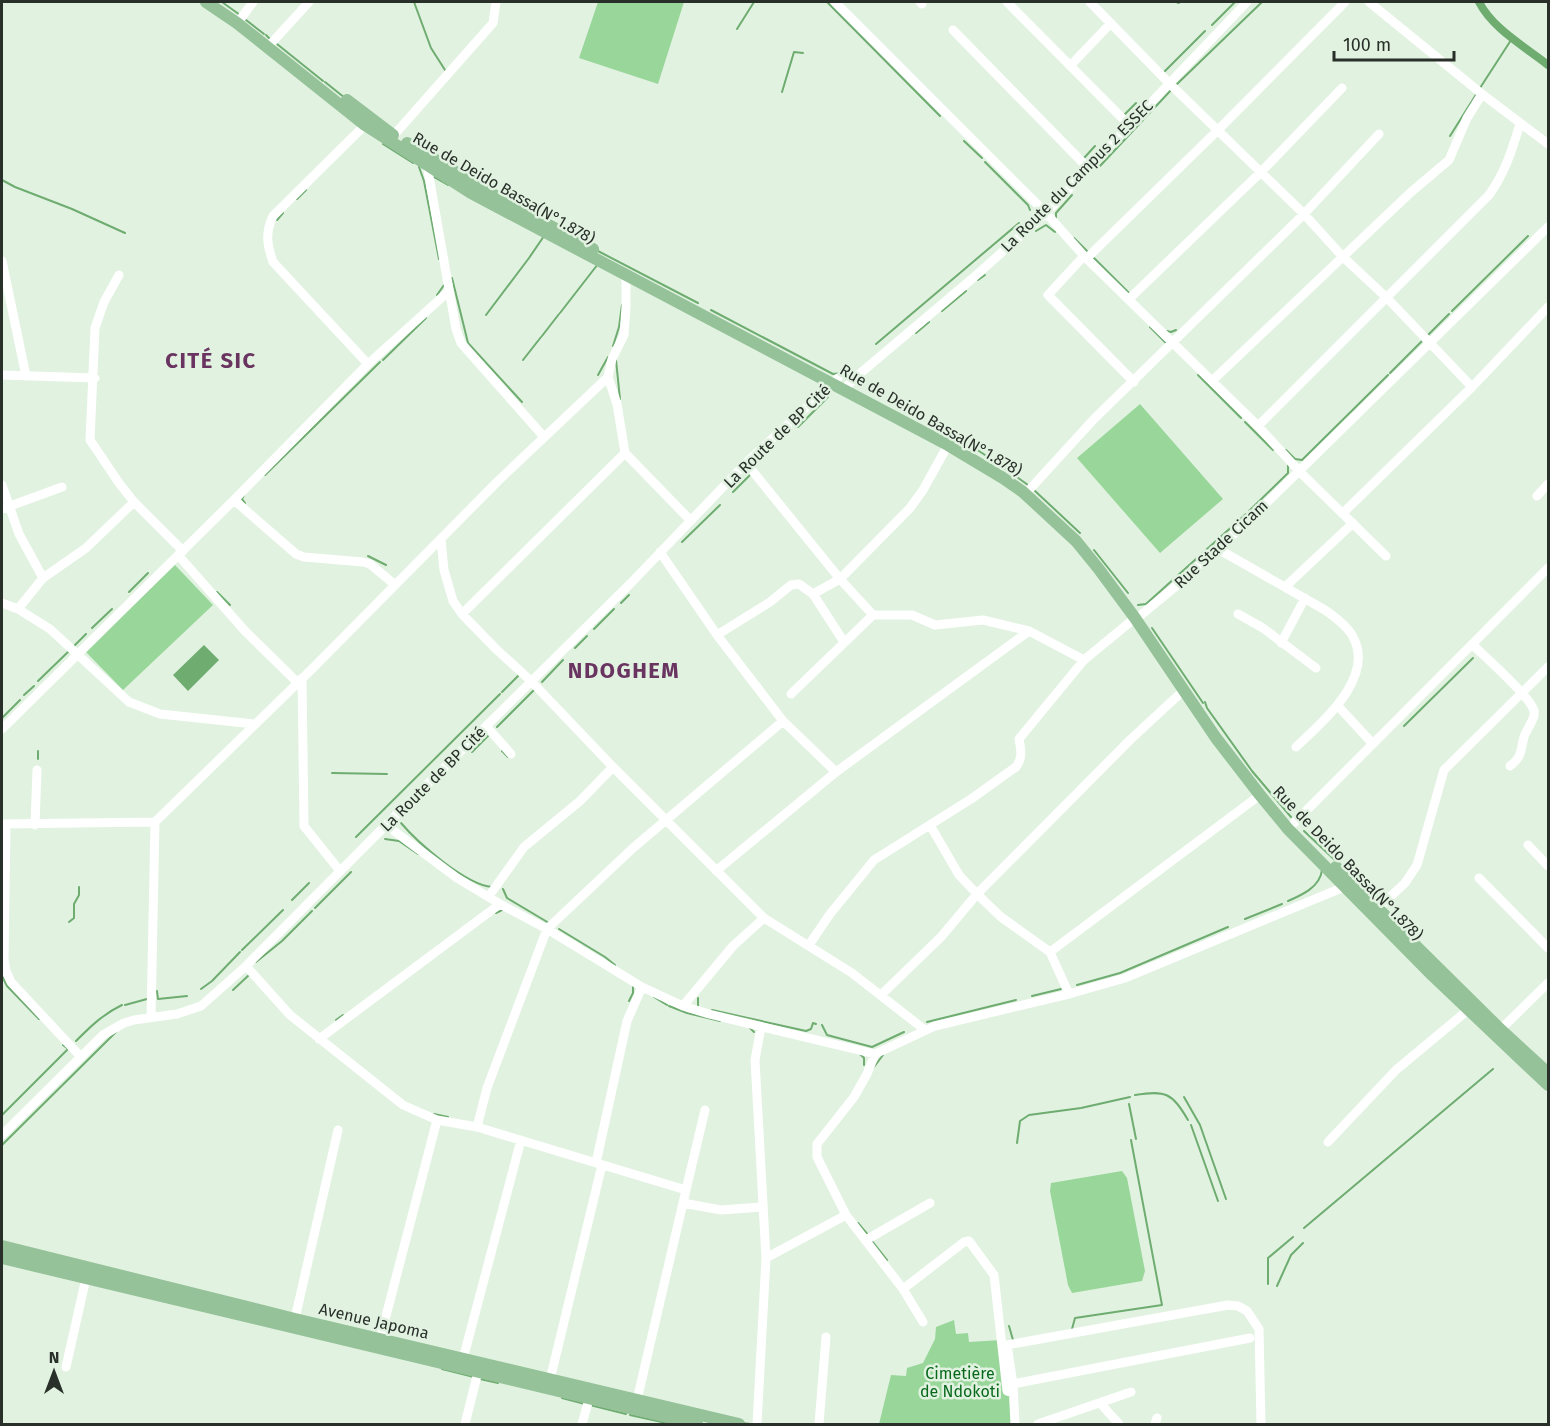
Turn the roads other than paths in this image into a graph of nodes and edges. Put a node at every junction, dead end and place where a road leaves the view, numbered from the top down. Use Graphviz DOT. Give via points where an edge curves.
graph roads {
  1 [pos="206,2"];
  2 [pos="219,2"];
  3 [pos="253,2"];
  4 [pos="309,2"];
  5 [pos="496,2"];
  6 [pos="835,2"];
  7 [pos="1007,2"];
  8 [pos="1090,2"];
  9 [pos="1247,2"];
  10 [pos="1345,2"];
  11 [pos="1369,2"];
  12 [pos="242,17"];
  13 [pos="1111,23"];
  14 [pos="953,30"];
  15 [pos="270,45"];
  16 [pos="1070,66"];
  17 [pos="1169,83"];
  18 [pos="1342,88"];
  19 [pos="1482,94"];
  20 [pos="1520,124"];
  21 [pos="365,125"];
  22 [pos="1130,126"];
  23 [pos="1217,131"];
  24 [pos="1379,134"];
  25 [pos="394,135"];
  26 [pos="1548,144"];
  27 [pos="427,165"];
  28 [pos="1088,167"];
  29 [pos="1261,172"];
  30 [pos="1046,213"];
  31 [pos="1304,214"];
  32 [pos="1548,227"];
  33 [pos="1086,257"];
  34 [pos="1343,257"];
  35 [pos="2,261"];
  36 [pos="119,275"];
  37 [pos="626,275"];
  38 [pos="449,291"];
  39 [pos="1387,298"];
  40 [pos="1128,299"];
  41 [pos="1548,307"];
  42 [pos="1429,342"];
  43 [pos="1173,343"];
  44 [pos="369,364"];
  45 [pos="2,375"];
  46 [pos="26,376"];
  47 [pos="609,377"];
  48 [pos="94,378"];
  49 [pos="1212,381"];
  50 [pos="1134,382"];
  51 [pos="841,384"];
  52 [pos="1472,387"];
  53 [pos="1258,426"];
  54 [pos="544,436"];
  55 [pos="948,445"];
  56 [pos="625,453"];
  57 [pos="746,463"];
  58 [pos="1299,471"];
  59 [pos="1548,484"];
  60 [pos="2,485"];
  61 [pos="62,488"];
  62 [pos="1029,489"];
  63 [pos="1537,495"];
  64 [pos="234,500"];
  65 [pos="134,502"];
  66 [pos="5,508"];
  67 [pos="1343,513"];
  68 [pos="692,521"];
  69 [pos="1353,523"];
  70 [pos="441,540"];
  71 [pos="1218,549"];
  72 [pos="660,552"];
  73 [pos="181,553"];
  74 [pos="1386,556"];
  75 [pos="1548,568"];
  76 [pos="43,578"];
  77 [pos="840,579"];
  78 [pos="394,584"];
  79 [pos="1285,587"];
  80 [pos="813,594"];
  81 [pos="1305,598"];
  82 [pos="2,603"];
  83 [pos="18,609"];
  84 [pos="462,614"];
  85 [pos="1238,614"];
  86 [pos="873,615"];
  87 [pos="1138,617"];
  88 [pos="1029,632"];
  89 [pos="717,635"];
  90 [pos="844,642"];
  91 [pos="1281,643"];
  92 [pos="1473,645"];
  93 [pos="77,654"];
  94 [pos="1084,660"];
  95 [pos="1316,668"];
  96 [pos="1548,668"];
  97 [pos="300,680"];
  98 [pos="531,681"];
  99 [pos="1184,690"];
  100 [pos="791,694"];
  101 [pos="1522,694"];
  102 [pos="1338,706"];
  103 [pos="783,721"];
  104 [pos="254,724"];
  105 [pos="486,726"];
  106 [pos="2,729"];
  107 [pos="1219,735"];
  108 [pos="1373,744"];
  109 [pos="1296,747"];
  110 [pos="512,754"];
  111 [pos="1510,766"];
  112 [pos="613,767"];
  113 [pos="37,770"];
  114 [pos="836,772"];
  115 [pos="1260,795"];
  116 [pos="667,821"];
  117 [pos="155,822"];
  118 [pos="1294,823"];
  119 [pos="4,825"];
  120 [pos="35,825"];
  121 [pos="386,825"];
  122 [pos="930,825"];
  123 [pos="1528,845"];
  124 [pos="1548,866"];
  125 [pos="716,871"];
  126 [pos="340,872"];
  127 [pos="1479,878"];
  128 [pos="1347,884"];
  129 [pos="977,894"];
  130 [pos="489,896"];
  131 [pos="500,904"];
  132 [pos="1375,911"];
  133 [pos="764,918"];
  134 [pos="547,929"];
  135 [pos="809,945"];
  136 [pos="1548,948"];
  137 [pos="1050,952"];
  138 [pos="246,966"];
  139 [pos="1548,984"];
  140 [pos="642,987"];
  141 [pos="1069,994"];
  142 [pos="881,995"];
  143 [pos="683,1006"];
  144 [pos="1468,1010"];
  145 [pos="151,1017"];
  146 [pos="761,1027"];
  147 [pos="925,1030"];
  148 [pos="1498,1033"];
  149 [pos="319,1040"];
  150 [pos="875,1054"];
  151 [pos="80,1056"];
  152 [pos="1548,1072"];
  153 [pos="1548,1085"];
  154 [pos="705,1110"];
  155 [pos="437,1120"];
  156 [pos="477,1127"];
  157 [pos="338,1130"];
  158 [pos="2,1135"];
  159 [pos="521,1140"];
  160 [pos="1328,1142"];
  161 [pos="599,1164"];
  162 [pos="686,1190"];
  163 [pos="683,1203"];
  164 [pos="930,1203"];
  165 [pos="762,1207"];
  166 [pos="846,1215"];
  167 [pos="866,1240"];
  168 [pos="2,1246"];
  169 [pos="766,1257"];
  170 [pos="2,1258"];
  171 [pos="86,1278"];
  172 [pos="903,1288"];
  173 [pos="924,1322"];
  174 [pos="293,1324"];
  175 [pos="826,1337"];
  176 [pos="1250,1338"];
  177 [pos="380,1339"];
  178 [pos="463,1359"];
  179 [pos="66,1367"];
  180 [pos="478,1372"];
  181 [pos="548,1384"];
  182 [pos="1013,1388"];
  183 [pos="1131,1392"];
  184 [pos="589,1399"];
  185 [pos="637,1400"];
  186 [pos="1100,1403"];
  187 [pos="465,1425"];
  188 [pos="582,1425"];
  189 [pos="697,1425"];
  190 [pos="739,1425"];
  191 [pos="757,1425"];
  192 [pos="819,1425"];
  193 [pos="1015,1425"];
  194 [pos="1038,1425"];
  195 [pos="1119,1425"];
  196 [pos="1261,1425"];
  1 -- 15 [label="main road, Rue de Deido Bassa(N°1.878)"];
  2 -- 12 [label="main road"];
  3 -- 12 [label="street"];
  4 -- 15 [label="street"];
  5 -- 25 [label="street" via="493,22"];
  6 -- 30 [label="street"];
  7 -- 16 [label="street"];
  8 -- 13 [label="street"];
  9 -- 17 [label="street, La Route du Campus 2 ESSEC"];
  10 -- 23 [label="street"];
  11 -- 19 [label="street"];
  12 -- 15 [label="main road"];
  13 -- 16 [label="street"];
  13 -- 17 [label="street"];
  14 -- 28 [label="street"];
  15 -- 21 [label="main road, Rue de Deido Bassa(N°1.878)"];
  15 -- 25 [label="main road"];
  16 -- 22 [label="street"];
  17 -- 22 [label="street, La Route du Campus 2 ESSEC"];
  17 -- 23 [label="street"];
  18 -- 29 [label="street"];
  19 -- 20 [label="street"];
  19 -- 34 [label="street" via="1449,160"];
  20 -- 26 [label="street"];
  20 -- 39 [label="street" via="1501,180"];
  21 -- 27 [label="main road, Rue de Deido Bassa(N°1.878)"];
  21 -- 44 [label="street" via="273,216 267,244 273,262"];
  22 -- 28 [label="street, La Route du Campus 2 ESSEC"];
  23 -- 29 [label="street"];
  23 -- 33 [label="street"];
  24 -- 31 [label="street"];
  25 -- 51 [label="main road" via="504,201"];
  27 -- 37 [label="main road, Rue de Deido Bassa(N°1.878)" via="471,193"];
  27 -- 38 [label="street"];
  28 -- 30 [label="street, La Route du Campus 2 ESSEC"];
  29 -- 31 [label="street"];
  29 -- 40 [label="street"];
  30 -- 33 [label="street"];
  30 -- 51 [label="street, La Route du Campus 2 ESSEC" via="973,278"];
  31 -- 34 [label="street"];
  31 -- 43 [label="street"];
  32 -- 42 [label="street, Rue Stade Cicam"];
  33 -- 40 [label="street"];
  33 -- 50 [label="street" via="1048,295"];
  34 -- 39 [label="street"];
  34 -- 49 [label="street"];
  35 -- 46 [label="street"];
  36 -- 48 [label="street" via="95,328"];
  37 -- 47 [label="street" via="624,335 612,359"];
  37 -- 51 [label="main road, Rue de Deido Bassa(N°1.878)"];
  38 -- 44 [label="street"];
  38 -- 54 [label="street" via="461,343"];
  39 -- 42 [label="street"];
  39 -- 53 [label="street"];
  40 -- 43 [label="street"];
  41 -- 52 [label="street"];
  42 -- 52 [label="street"];
  42 -- 58 [label="street, Rue Stade Cicam"];
  43 -- 49 [label="street"];
  43 -- 50 [label="street"];
  44 -- 64 [label="street"];
  45 -- 46 [label="street"];
  46 -- 48 [label="street"];
  47 -- 54 [label="street"];
  47 -- 56 [label="street"];
  48 -- 65 [label="street" via="90,440"];
  49 -- 53 [label="street"];
  50 -- 62 [label="street"];
  51 -- 55 [label="main road, Rue de Deido Bassa(N°1.878)"];
  51 -- 57 [label="street, La Route de BP Cité"];
  51 -- 62 [label="main road" via="903,412"];
  52 -- 67 [label="street"];
  53 -- 58 [label="street"];
  54 -- 70 [label="street"];
  55 -- 77 [label="street" via="917,500"];
  55 -- 87 [label="main road, Rue de Deido Bassa(N°1.878)" via="1003,478 1045,511 1085,552"];
  56 -- 68 [label="street"];
  56 -- 84 [label="street"];
  57 -- 68 [label="street, La Route de BP Cité"];
  57 -- 77 [label="street"];
  58 -- 67 [label="street"];
  58 -- 71 [label="street, Rue Stade Cicam"];
  59 -- 63 [label="street"];
  60 -- 66 [label="street"];
  61 -- 66 [label="street"];
  62 -- 87 [label="main road" via="1083,539"];
  64 -- 73 [label="street"];
  64 -- 78 [label="street" via="299,556 370,564"];
  65 -- 73 [label="street"];
  65 -- 76 [label="street" via="86,548"];
  66 -- 76 [label="street"];
  67 -- 69 [label="street"];
  68 -- 72 [label="street, La Route de BP Cité"];
  69 -- 74 [label="street"];
  69 -- 79 [label="street"];
  70 -- 78 [label="street"];
  70 -- 84 [label="street" via="449,590"];
  71 -- 79 [label="street"];
  71 -- 87 [label="street, Rue Stade Cicam"];
  72 -- 89 [label="street"];
  72 -- 98 [label="street, La Route de BP Cité"];
  73 -- 93 [label="street"];
  73 -- 97 [label="street" via="245,631"];
  75 -- 92 [label="street"];
  76 -- 83 [label="street"];
  77 -- 80 [label="street"];
  77 -- 86 [label="street"];
  78 -- 97 [label="street"];
  79 -- 81 [label="street"];
  80 -- 89 [label="street" via="798,584 791,585"];
  80 -- 90 [label="street"];
  81 -- 91 [label="street"];
  81 -- 102 [label="street" via="1342,623 1356,644 1356,671"];
  82 -- 83 [label="street"];
  83 -- 93 [label="street" via="50,629"];
  84 -- 98 [label="street"];
  85 -- 91 [label="street"];
  86 -- 88 [label="street" via="908,614 935,625 978,619"];
  86 -- 90 [label="street"];
  87 -- 94 [label="street, Rue Stade Cicam"];
  87 -- 99 [label="main road, Rue de Deido Bassa(N°1.878)"];
  87 -- 107 [label="main road"];
  88 -- 94 [label="street"];
  88 -- 114 [label="street"];
  89 -- 103 [label="street"];
  90 -- 100 [label="street"];
  91 -- 95 [label="street"];
  92 -- 101 [label="street"];
  92 -- 108 [label="street"];
  93 -- 104 [label="street" via="129,702 160,714"];
  93 -- 106 [label="street"];
  94 -- 122 [label="street, Rue Stade Cicam" via="1019,739 1022,753 1016,767"];
  96 -- 101 [label="street"];
  97 -- 104 [label="street"];
  97 -- 126 [label="street" via="304,826"];
  98 -- 105 [label="street, La Route de BP Cité"];
  98 -- 112 [label="street"];
  99 -- 107 [label="main road, Rue de Deido Bassa(N°1.878)"];
  99 -- 129 [label="street"];
  101 -- 111 [label="street" via="1535,713 1520,756"];
  101 -- 132 [label="street" via="1444,770 1417,865 1405,883"];
  102 -- 108 [label="street"];
  102 -- 109 [label="street"];
  103 -- 114 [label="street"];
  103 -- 116 [label="street"];
  104 -- 117 [label="street"];
  105 -- 110 [label="street"];
  105 -- 121 [label="street, La Route de BP Cité"];
  107 -- 115 [label="main road, Rue de Deido Bassa(N°1.878)"];
  107 -- 118 [label="main road"];
  108 -- 118 [label="street"];
  112 -- 116 [label="street"];
  112 -- 130 [label="street" via="580,801 524,847"];
  113 -- 120 [label="street"];
  114 -- 125 [label="street"];
  115 -- 128 [label="main road, Rue de Deido Bassa(N°1.878)" via="1288,829"];
  115 -- 137 [label="street"];
  116 -- 125 [label="street"];
  116 -- 134 [label="street"];
  117 -- 120 [label="street"];
  117 -- 145 [label="street"];
  118 -- 128 [label="main road"];
  119 -- 120 [label="street"];
  119 -- 151 [label="street" via="6,971 10,982"];
  121 -- 126 [label="street, La Route de BP Cité"];
  121 -- 130 [label="street" via="457,878"];
  122 -- 129 [label="street" via="959,874"];
  122 -- 135 [label="street, Rue Stade Cicam" via="870,864"];
  123 -- 124 [label="street"];
  125 -- 133 [label="street"];
  126 -- 138 [label="street, La Route de BP Cité"];
  127 -- 136 [label="street"];
  128 -- 132 [label="main road, Rue de Deido Bassa(N°1.878)"];
  128 -- 141 [label="street" via="1144,970"];
  129 -- 137 [label="street" via="1001,917"];
  129 -- 142 [label="street" via="941,937"];
  130 -- 131 [label="street"];
  131 -- 134 [label="street"];
  131 -- 149 [label="street"];
  132 -- 144 [label="main road, Rue de Deido Bassa(N°1.878)"];
  132 -- 148 [label="main road"];
  133 -- 135 [label="street"];
  133 -- 143 [label="street" via="733,946"];
  134 -- 140 [label="street"];
  134 -- 156 [label="street" via="487,1088"];
  135 -- 142 [label="street"];
  137 -- 141 [label="street"];
  138 -- 145 [label="street, La Route de BP Cité" via="201,1006"];
  138 -- 149 [label="street" via="290,1016"];
  139 -- 148 [label="street"];
  140 -- 143 [label="street"];
  140 -- 161 [label="street" via="627,1021"];
  141 -- 147 [label="street"];
  142 -- 147 [label="street"];
  143 -- 146 [label="street"];
  144 -- 148 [label="main road, Rue de Deido Bassa(N°1.878)"];
  144 -- 160 [label="street" via="1396,1070"];
  145 -- 151 [label="street, La Route de BP Cité" via="134,1020 102,1035"];
  146 -- 150 [label="street"];
  146 -- 165 [label="street" via="755,1060"];
  147 -- 150 [label="street"];
  148 -- 152 [label="main road"];
  148 -- 153 [label="main road, Rue de Deido Bassa(N°1.878)"];
  149 -- 155 [label="street" via="395,1100"];
  150 -- 166 [label="street" via="862,1084 816,1149"];
  151 -- 158 [label="street, La Route de BP Cité"];
  154 -- 162 [label="street"];
  155 -- 156 [label="street"];
  155 -- 177 [label="street"];
  156 -- 159 [label="street"];
  157 -- 174 [label="street"];
  159 -- 161 [label="street"];
  159 -- 178 [label="street"];
  161 -- 162 [label="street"];
  161 -- 181 [label="street"];
  162 -- 163 [label="street"];
  163 -- 165 [label="street" via="721,1210"];
  163 -- 185 [label="street"];
  164 -- 167 [label="street"];
  165 -- 169 [label="street"];
  166 -- 167 [label="street"];
  166 -- 169 [label="street"];
  167 -- 172 [label="street"];
  168 -- 174 [label="main road, Avenue Japoma"];
  169 -- 191 [label="street"];
  170 -- 171 [label="main road, Avenue Japoma"];
  171 -- 174 [label="main road, Avenue Japoma"];
  171 -- 179 [label="street"];
  172 -- 173 [label="street"];
  172 -- 182 [label="street" via="969,1241 994,1275 1007,1391"];
  174 -- 177 [label="main road, Avenue Japoma"];
  174 -- 180 [label="main road, Avenue Japoma"];
  175 -- 192 [label="street"];
  176 -- 182 [label="street"];
  177 -- 178 [label="main road, Avenue Japoma"];
  178 -- 181 [label="main road, Avenue Japoma"];
  180 -- 181 [label="main road, Avenue Japoma"];
  180 -- 187 [label="street"];
  181 -- 184 [label="main road, Avenue Japoma"];
  181 -- 185 [label="main road, Avenue Japoma"];
  182 -- 193 [label="street"];
  182 -- 196 [label="street" via="1007,1345 1238,1306 1247,1311 1259,1329"];
  183 -- 186 [label="street"];
  184 -- 188 [label="street"];
  184 -- 189 [label="main road, Avenue Japoma"];
  185 -- 190 [label="main road, Avenue Japoma"];
  186 -- 194 [label="street"];
  186 -- 195 [label="street"];
}
